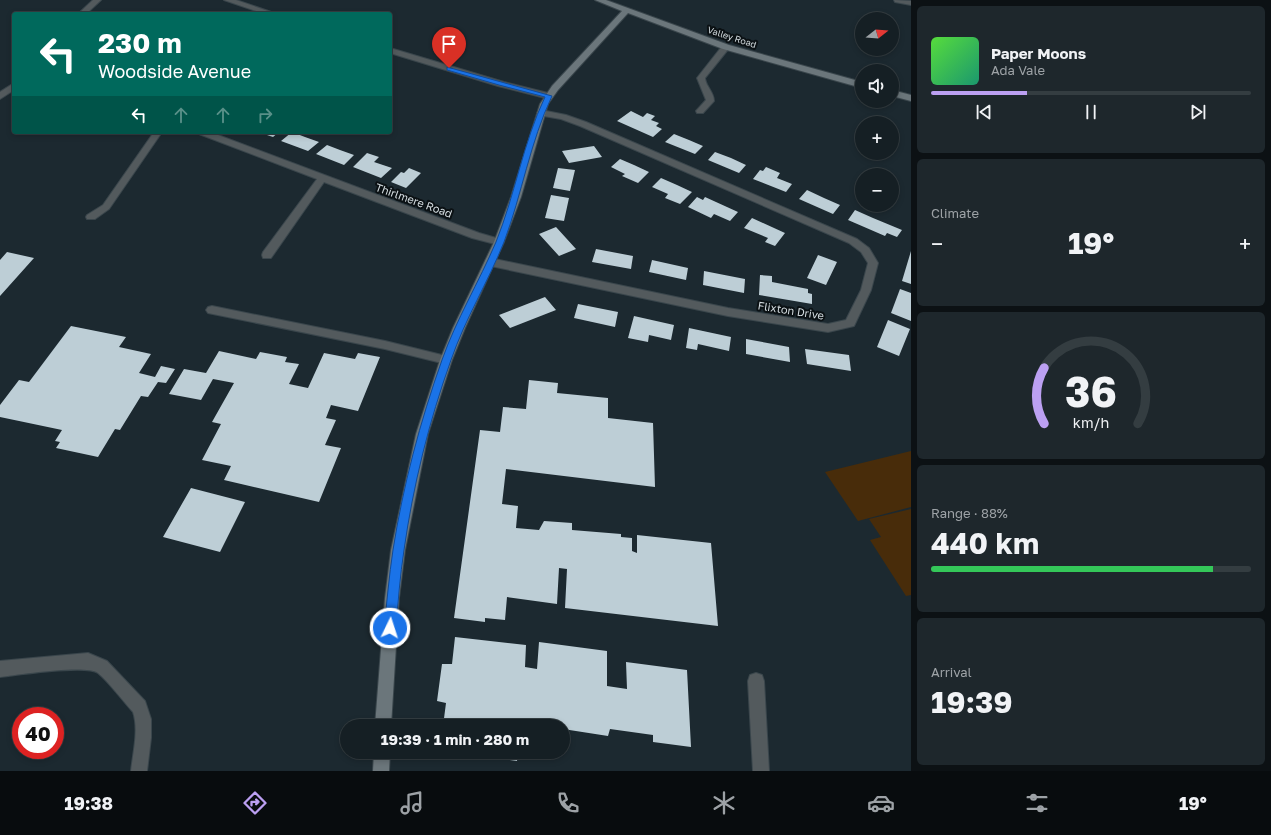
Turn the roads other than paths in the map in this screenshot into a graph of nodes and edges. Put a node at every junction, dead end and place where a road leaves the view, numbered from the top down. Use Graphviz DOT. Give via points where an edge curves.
graph roads {
  1 [pos="97,0"];
  2 [pos="228,0"];
  3 [pos="599,0"];
  4 [pos="898,0"];
  5 [pos="610,2"];
  6 [pos="911,3"];
  7 [pos="627,10"];
  8 [pos="84,12"];
  9 [pos="267,12"];
  10 [pos="726,47"];
  11 [pos="392,51"];
  12 [pos="855,82"];
  13 [pos="12,87"];
  14 [pos="899,95"];
  15 [pos="0,96"];
  16 [pos="549,96"];
  17 [pos="911,98"];
  18 [pos="700,110"];
  19 [pos="541,112"];
  20 [pos="157,134"];
  21 [pos="207,134"];
  22 [pos="322,178"];
  23 [pos="91,217"];
  24 [pos="499,242"];
  25 [pos="267,255"];
  26 [pos="490,262"];
  27 [pos="212,310"];
  28 [pos="446,360"];
  29 [pos="0,669"];
  30 [pos="756,681"];
  31 [pos="383,719"];
  32 [pos="382,759"];
  33 [pos="139,771"];
  34 [pos="381,771"];
  35 [pos="761,771"];
  1 -- 8 [label="street"];
  2 -- 9 [label="street"];
  3 -- 5 [label="street, Valley Road"];
  4 -- 6 [label="street"];
  5 -- 7 [label="street, Valley Road"];
  7 -- 10 [label="street, Valley Road"];
  7 -- 16 [label="street"];
  10 -- 12 [label="street, Valley Road"];
  10 -- 18 [label="street" via="702,78 701,83 711,98"];
  11 -- 16 [label="street"];
  13 -- 15 [label="street"];
  14 -- 17 [label="street"];
  16 -- 19 [label="street"];
  19 -- 24 [label="street" via="516,197"];
  19 -- 26 [label="street, Flixton Drive" via="563,116 583,124 853,241 864,250 873,263 866,290 850,323 822,328 728,312"];
  20 -- 23 [label="street" via="106,207"];
  21 -- 22 [label="street, Thirlmere Road"];
  22 -- 24 [label="street, Thirlmere Road" via="476,236"];
  22 -- 25 [label="street"];
  24 -- 26 [label="street"];
  26 -- 28 [label="street"];
  27 -- 28 [label="street"];
  28 -- 31 [label="street" via="422,434 398,550"];
  29 -- 33 [label="street" via="73,661 88,661 102,666 139,707 143,719"];
  30 -- 35 [label="street"];
  32 -- 34 [label="street"];
}
